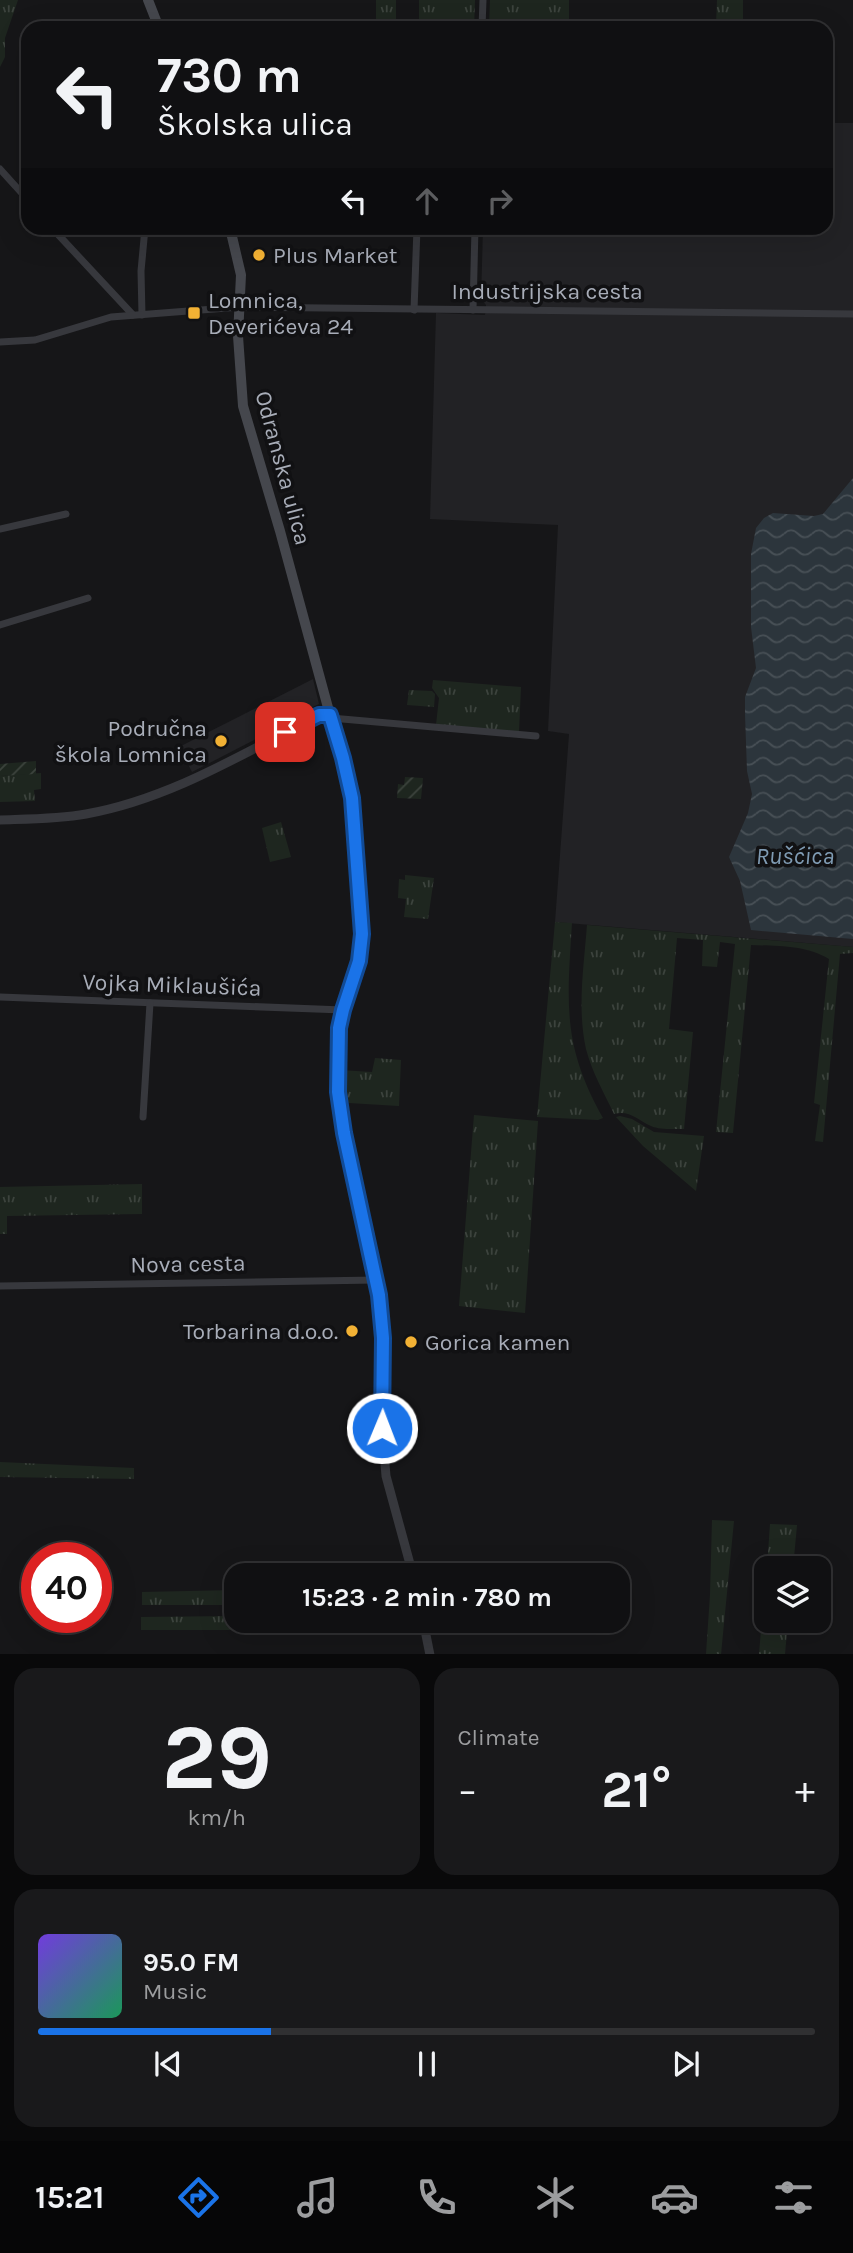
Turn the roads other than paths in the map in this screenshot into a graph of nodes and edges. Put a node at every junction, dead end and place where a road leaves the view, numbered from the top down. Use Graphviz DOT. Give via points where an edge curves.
graph roads {
  1 [pos="148,0"];
  2 [pos="483,0"];
  3 [pos="156,21"];
  4 [pos="482,21"];
  5 [pos="0,169"];
  6 [pos="21,193"];
  7 [pos="58,235"];
  8 [pos="144,235"];
  9 [pos="232,235"];
  10 [pos="417,235"];
  11 [pos="475,235"];
  12 [pos="240,307"];
  13 [pos="414,310"];
  14 [pos="473,310"];
  15 [pos="853,314"];
  16 [pos="132,315"];
  17 [pos="142,315"];
  18 [pos="0,342"];
  19 [pos="66,514"];
  20 [pos="0,529"];
  21 [pos="88,598"];
  22 [pos="0,625"];
  23 [pos="330,716"];
  24 [pos="536,736"];
  25 [pos="0,820"];
  26 [pos="0,997"];
  27 [pos="150,1003"];
  28 [pos="343,1010"];
  29 [pos="143,1117"];
  30 [pos="376,1280"];
  31 [pos="0,1286"];
  32 [pos="410,1563"];
  33 [pos="426,1633"];
  34 [pos="430,1654"];
  1 -- 3 [label="main road"];
  2 -- 4 [label="street"];
  5 -- 6 [label="street"];
  7 -- 16 [label="street"];
  8 -- 17 [label="street"];
  9 -- 12 [label="main road, Odranska ulica" via="241,275"];
  10 -- 13 [label="street"];
  11 -- 14 [label="street"];
  12 -- 13 [label="street, Industrijska cesta"];
  12 -- 17 [label="street, Industrijska cesta"];
  12 -- 23 [label="main road, Odranska ulica" via="239,369 246,417"];
  13 -- 14 [label="street, Industrijska cesta"];
  14 -- 15 [label="street, Industrijska cesta"];
  16 -- 17 [label="street, Industrijska cesta"];
  16 -- 18 [label="street, Industrijska cesta" via="97,319 35,340"];
  19 -- 20 [label="street"];
  21 -- 22 [label="street"];
  23 -- 24 [label="street"];
  23 -- 25 [label="street" via="319,715 194,778 133,802 70,816"];
  23 -- 28 [label="street" via="352,798 362,921 361,951"];
  26 -- 27 [label="street, Vojka Miklaušića"];
  27 -- 28 [label="street, Vojka Miklaušića"];
  27 -- 29 [label="street"];
  28 -- 30 [label="street" via="338,1043 339,1102"];
  30 -- 31 [label="street, Nova cesta"];
  30 -- 32 [label="street" via="383,1324 386,1476"];
  33 -- 34 [label="street"];
}
